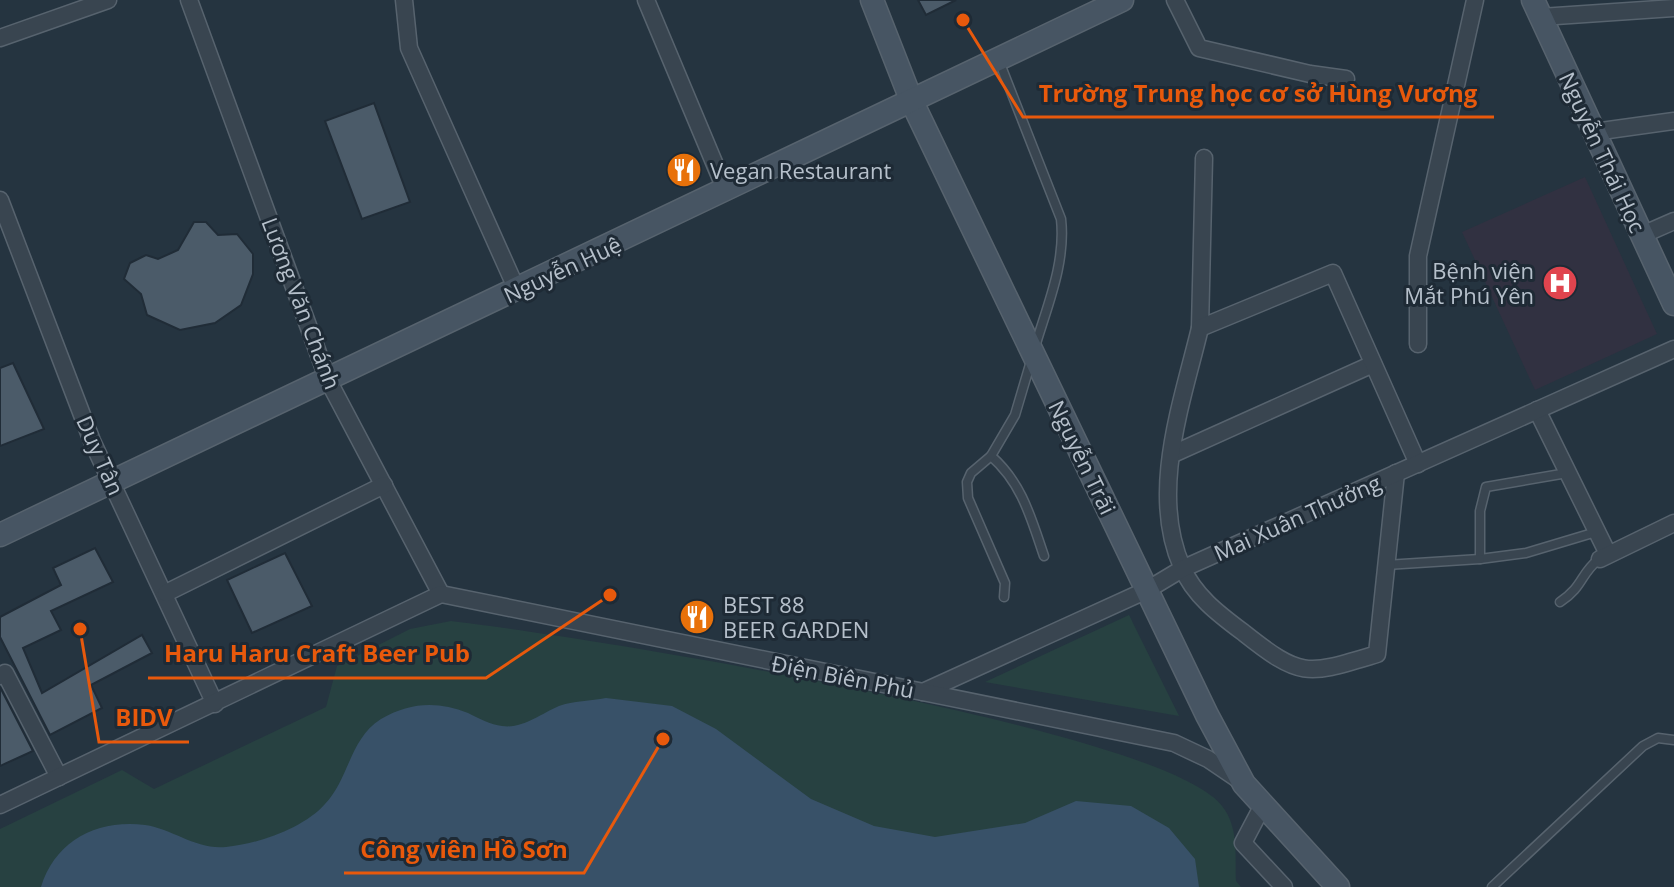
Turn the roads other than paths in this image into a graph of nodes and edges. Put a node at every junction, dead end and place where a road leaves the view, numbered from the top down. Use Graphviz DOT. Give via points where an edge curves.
graph roads {
  1 [pos="108,0"];
  2 [pos="189,0"];
  3 [pos="404,0"];
  4 [pos="646,0"];
  5 [pos="872,0"];
  6 [pos="1122,0"];
  7 [pos="1175,0"];
  8 [pos="1475,0"];
  9 [pos="1537,8"];
  10 [pos="1674,8"];
  11 [pos="0,38"];
  12 [pos="998,60"];
  13 [pos="1346,79"];
  14 [pos="912,102"];
  15 [pos="1674,121"];
  16 [pos="1594,132"];
  17 [pos="1204,158"];
  18 [pos="726,191"];
  19 [pos="0,200"];
  20 [pos="1674,221"];
  21 [pos="1642,235"];
  22 [pos="517,290"];
  23 [pos="1674,304"];
  24 [pos="1200,328"];
  25 [pos="1418,344"];
  26 [pos="1674,349"];
  27 [pos="1034,353"];
  28 [pos="1373,364"];
  29 [pos="328,380"];
  30 [pos="1537,410"];
  31 [pos="1173,454"];
  32 [pos="991,456"];
  33 [pos="1418,464"];
  34 [pos="1396,473"];
  35 [pos="1568,473"];
  36 [pos="112,483"];
  37 [pos="384,485"];
  38 [pos="1674,523"];
  39 [pos="1597,532"];
  40 [pos="0,535"];
  41 [pos="1044,556"];
  42 [pos="1604,557"];
  43 [pos="1480,559"];
  44 [pos="1386,565"];
  45 [pos="1182,569"];
  46 [pos="1147,590"];
  47 [pos="166,593"];
  48 [pos="441,594"];
  49 [pos="1004,597"];
  50 [pos="1560,602"];
  51 [pos="0,676"];
  52 [pos="923,692"];
  53 [pos="215,704"];
  54 [pos="1674,740"];
  55 [pos="59,777"];
  56 [pos="1244,784"];
  57 [pos="0,805"];
  58 [pos="1263,805"];
  59 [pos="1284,887"];
  60 [pos="1338,887"];
  61 [pos="1492,887"];
  1 -- 11 [label="street"];
  2 -- 29 [label="street, Lương Văn Chánh"];
  3 -- 22 [label="street" via="409,48"];
  4 -- 18 [label="street"];
  5 -- 14 [label="street, Nguyễn Trãi"];
  6 -- 12 [label="street, Nguyễn Huệ"];
  7 -- 13 [label="street" via="1199,48"];
  8 -- 25 [label="street" via="1418,256"];
  9 -- 10 [label="street"];
  9 -- 16 [label="street, Nguyễn Thái Học"];
  12 -- 14 [label="street, Nguyễn Huệ"];
  12 -- 27 [label="lane" via="1061,219 1058,268"];
  14 -- 18 [label="street, Nguyễn Huệ"];
  14 -- 27 [label="street, Nguyễn Trãi"];
  15 -- 16 [label="street"];
  16 -- 21 [label="street, Nguyễn Thái Học"];
  17 -- 24 [label="street"];
  18 -- 22 [label="street, Nguyễn Huệ"];
  19 -- 36 [label="street, Duy Tân"];
  20 -- 21 [label="street"];
  21 -- 23 [label="street, Nguyễn Thái Học"];
  22 -- 29 [label="street, Nguyễn Huệ"];
  24 -- 28 [label="street" via="1333,273"];
  24 -- 31 [label="street"];
  26 -- 30 [label="street, Mai Xuân Thưởng"];
  27 -- 32 [label="lane" via="1015,415"];
  27 -- 46 [label="street, Nguyễn Trãi"];
  28 -- 31 [label="street"];
  28 -- 33 [label="street"];
  29 -- 36 [label="street, Nguyễn Huệ"];
  29 -- 37 [label="street, Lương Văn Chánh"];
  30 -- 33 [label="street, Mai Xuân Thưởng"];
  30 -- 35 [label="street"];
  31 -- 45 [label="street" via="1167,517"];
  32 -- 41 [label="lane" via="1023,493"];
  32 -- 49 [label="lane" via="971,473 968,498 1005,583"];
  33 -- 34 [label="street, Mai Xuân Thưởng"];
  34 -- 44 [label="street"];
  34 -- 45 [label="street, Mai Xuân Thưởng"];
  35 -- 39 [label="street"];
  35 -- 43 [label="lane" via="1486,487"];
  36 -- 40 [label="street, Nguyễn Huệ"];
  36 -- 47 [label="street, Duy Tân"];
  37 -- 47 [label="street"];
  37 -- 48 [label="street, Lương Văn Chánh"];
  38 -- 42 [label="street"];
  39 -- 42 [label="street"];
  39 -- 43 [label="lane" via="1526,553"];
  42 -- 50 [label="lane" via="1589,567 1579,589"];
  43 -- 44 [label="lane"];
  44 -- 45 [label="street" via="1377,654 1324,670 1295,669 1266,651 1209,607"];
  45 -- 46 [label="street, Mai Xuân Thưởng"];
  46 -- 52 [label="street, Mai Xuân Thưởng"];
  46 -- 56 [label="street, Nguyễn Trãi"];
  47 -- 53 [label="street, Duy Tân"];
  48 -- 52 [label="street, Điện Biên Phủ"];
  48 -- 53 [label="street"];
  51 -- 55 [label="street" via="5,673"];
  52 -- 56 [label="street, Điện Biên Phủ" via="1174,743"];
  53 -- 55 [label="street"];
  54 -- 61 [label="lane" via="1658,738 1643,746"];
  55 -- 57 [label="street"];
  56 -- 58 [label="street, Nguyễn Trãi"];
  58 -- 59 [label="street" via="1243,843"];
  58 -- 60 [label="street, Nguyễn Trãi"];
}
